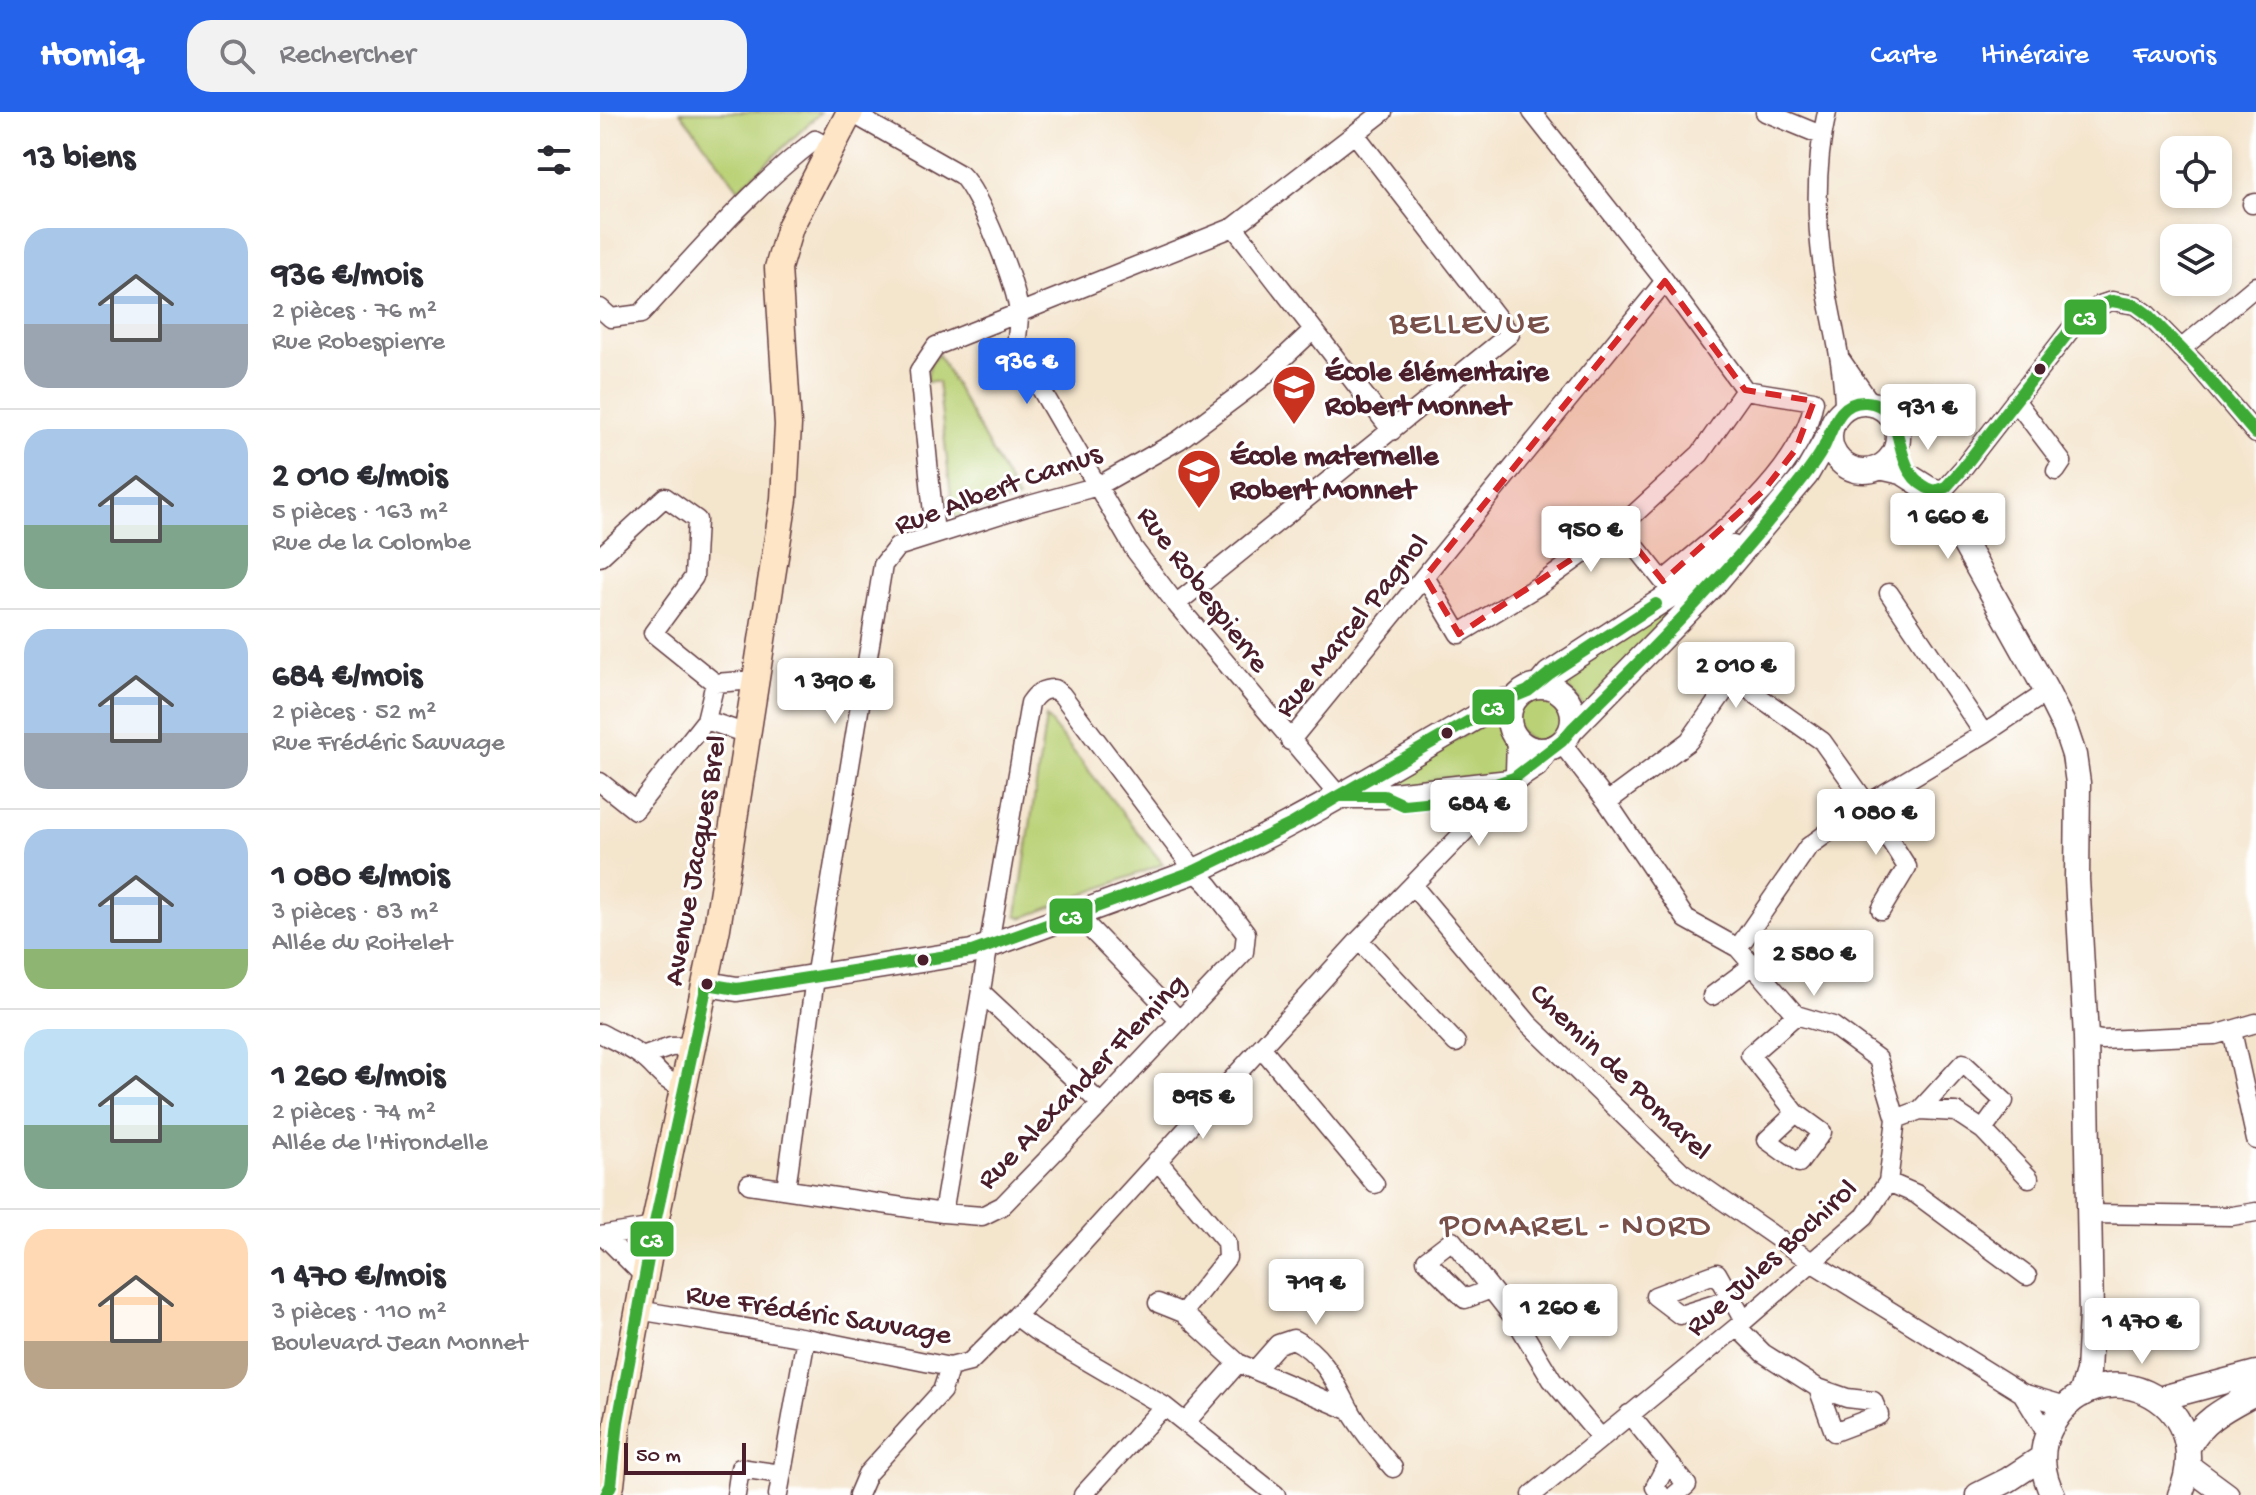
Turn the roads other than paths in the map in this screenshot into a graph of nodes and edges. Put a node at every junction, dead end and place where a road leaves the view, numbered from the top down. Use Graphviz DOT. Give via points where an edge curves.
graph roads {
  1 [pos="850,112"];
  2 [pos="1383,112"];
  3 [pos="1532,112"];
  4 [pos="1765,112"];
  5 [pos="1827,112"];
  6 [pos="1355,134"];
  7 [pos="1821,135"];
  8 [pos="830,148"];
  9 [pos="1234,227"];
  10 [pos="1665,281"];
  11 [pos="2256,286"];
  12 [pos="600,308"];
  13 [pos="1019,312"];
  14 [pos="1313,330"];
  15 [pos="2181,349"];
  16 [pos="1841,360"];
  17 [pos="1745,390"];
  18 [pos="2015,400"];
  19 [pos="1870,402"];
  20 [pos="1844,409"];
  21 [pos="1392,431"];
  22 [pos="2256,434"];
  23 [pos="1829,435"];
  24 [pos="1898,444"];
  25 [pos="1843,464"];
  26 [pos="1880,467"];
  27 [pos="2056,471"];
  28 [pos="1806,475"];
  29 [pos="1913,478"];
  30 [pos="1098,486"];
  31 [pos="1935,491"];
  32 [pos="1766,522"];
  33 [pos="1620,527"];
  34 [pos="935,534"];
  35 [pos="600,557"];
  36 [pos="1425,577"];
  37 [pos="1889,593"];
  38 [pos="1176,604"];
  39 [pos="756,680"];
  40 [pos="715,683"];
  41 [pos="1539,686"];
  42 [pos="2047,692"];
  43 [pos="1514,700"];
  44 [pos="706,720"];
  45 [pos="747,734"];
  46 [pos="1984,734"];
  47 [pos="1516,739"];
  48 [pos="1290,741"];
  49 [pos="1560,741"];
  50 [pos="600,782"];
  51 [pos="1510,782"];
  52 [pos="1339,796"];
  53 [pos="1607,802"];
  54 [pos="1867,804"];
  55 [pos="1195,871"];
  56 [pos="1413,886"];
  57 [pos="1881,910"];
  58 [pos="1075,913"];
  59 [pos="1359,940"];
  60 [pos="988,945"];
  61 [pos="1738,948"];
  62 [pos="1752,966"];
  63 [pos="815,978"];
  64 [pos="707,984"];
  65 [pos="981,992"];
  66 [pos="1712,996"];
  67 [pos="1796,1015"];
  68 [pos="1179,1020"];
  69 [pos="2256,1023"];
  70 [pos="2232,1031"];
  71 [pos="600,1033"];
  72 [pos="2086,1037"];
  73 [pos="1456,1043"];
  74 [pos="692,1046"];
  75 [pos="1261,1047"];
  76 [pos="642,1057"];
  77 [pos="682,1087"];
  78 [pos="1101,1104"];
  79 [pos="1920,1110"];
  80 [pos="1796,1113"];
  81 [pos="1896,1119"];
  82 [pos="1983,1130"];
  83 [pos="2256,1140"];
  84 [pos="1157,1160"];
  85 [pos="2029,1178"];
  86 [pos="1888,1182"];
  87 [pos="749,1184"];
  88 [pos="1375,1184"];
  89 [pos="786,1189"];
  90 [pos="2256,1212"];
  91 [pos="943,1213"];
  92 [pos="2089,1214"];
  93 [pos="602,1236"];
  94 [pos="649,1252"];
  95 [pos="1813,1263"];
  96 [pos="2027,1276"];
  97 [pos="1491,1289"];
  98 [pos="1731,1299"];
  99 [pos="1158,1303"];
  100 [pos="638,1310"];
  101 [pos="1183,1313"];
  102 [pos="2091,1314"];
  103 [pos="1016,1316"];
  104 [pos="1740,1324"];
  105 [pos="806,1338"];
  106 [pos="1247,1366"];
  107 [pos="950,1367"];
  108 [pos="2256,1373"];
  109 [pos="2126,1386"];
  110 [pos="1818,1388"];
  111 [pos="2256,1392"];
  112 [pos="2022,1393"];
  113 [pos="2158,1399"];
  114 [pos="2074,1400"];
  115 [pos="1164,1406"];
  116 [pos="1351,1411"];
  117 [pos="1629,1414"];
  118 [pos="1186,1422"];
  119 [pos="1601,1438"];
  120 [pos="2045,1446"];
  121 [pos="2189,1457"];
  122 [pos="1668,1462"];
  123 [pos="721,1467"];
  124 [pos="1393,1468"];
  125 [pos="781,1474"];
  126 [pos="737,1488"];
  127 [pos="610,1492"];
  128 [pos="1090,1493"];
  129 [pos="778,1495"];
  130 [pos="858,1495"];
  131 [pos="1276,1495"];
  132 [pos="1532,1495"];
  133 [pos="1661,1495"];
  134 [pos="1675,1495"];
  135 [pos="1978,1495"];
  136 [pos="2053,1495"];
  137 [pos="2180,1495"];
  138 [pos="2227,1495"];
  1 -- 8 [label="main road, Avenue Jacques Brel"];
  1 -- 13 [label="street, Rue Robespierre" via="968,181 985,213"];
  2 -- 6 [label="street"];
  3 -- 10 [label="street"];
  4 -- 7 [label="street"];
  5 -- 7 [label="street"];
  6 -- 9 [label="street"];
  6 -- 21 [label="street" via="1510,334"];
  7 -- 16 [label="street" via="1820,234"];
  8 -- 12 [label="street" via="815,140 747,200 641,314 611,318"];
  8 -- 39 [label="main road, Avenue Jacques Brel" via="790,227 778,268 788,461"];
  9 -- 13 [label="street"];
  9 -- 14 [label="street"];
  10 -- 17 [label="street"];
  10 -- 36 [label="street, Rue Marcel Pagnol"];
  11 -- 15 [label="street"];
  13 -- 30 [label="street, Rue Robespierre" via="1016,346"];
  13 -- 34 [label="street" via="936,346 919,371"];
  14 -- 21 [label="street"];
  14 -- 30 [label="street, Rue Albert Camus" via="1262,378 1179,440"];
  15 -- 18 [label="street" via="2135,305 2112,301 2071,329"];
  15 -- 22 [label="street"];
  16 -- 19 [label="street"];
  16 -- 20 [label="street"];
  17 -- 33 [label="street" via="1700,454"];
  17 -- 33 [label="street" via="1814,401 1811,422 1796,449 1764,490 1663,581"];
  18 -- 27 [label="street" via="2062,462"];
  18 -- 31 [label="street" via="1955,477"];
  19 -- 20 [label="street"];
  19 -- 24 [label="street" via="1895,422"];
  20 -- 23 [label="street"];
  21 -- 38 [label="street"];
  23 -- 25 [label="street"];
  23 -- 28 [label="street"];
  24 -- 26 [label="street"];
  24 -- 29 [label="street"];
  25 -- 26 [label="street" via="1861,471"];
  25 -- 28 [label="street"];
  26 -- 29 [label="street"];
  28 -- 32 [label="street"];
  29 -- 31 [label="street"];
  30 -- 34 [label="street, Rue Albert Camus"];
  30 -- 38 [label="street, Rue Robespierre" via="1134,549"];
  31 -- 42 [label="street"];
  32 -- 41 [label="street"];
  32 -- 49 [label="street" via="1685,615"];
  33 -- 36 [label="street" via="1540,585 1459,634"];
  34 -- 63 [label="street, Rue Albert Camus" via="897,547 883,565"];
  35 -- 40 [label="street" via="665,497 697,520 694,577 653,633"];
  36 -- 48 [label="street, Rue Marcel Pagnol"];
  37 -- 46 [label="street"];
  38 -- 48 [label="street, Rue Robespierre"];
  39 -- 40 [label="street"];
  39 -- 45 [label="main road, Avenue Jacques Brel"];
  40 -- 44 [label="street"];
  41 -- 43 [label="street"];
  41 -- 49 [label="street" via="1557,690 1570,702 1573,711"];
  42 -- 46 [label="street"];
  42 -- 72 [label="street" via="2065,728 2078,783 2077,879"];
  43 -- 47 [label="street" via="1509,720"];
  43 -- 52 [label="street"];
  44 -- 45 [label="street"];
  44 -- 50 [label="street" via="635,810"];
  45 -- 64 [label="main road, Avenue Jacques Brel"];
  46 -- 54 [label="street"];
  47 -- 49 [label="street" via="1529,749"];
  47 -- 51 [label="street" via="1517,761"];
  48 -- 52 [label="street, Rue Robespierre"];
  49 -- 51 [label="street"];
  49 -- 53 [label="street"];
  51 -- 52 [label="street"];
  51 -- 56 [label="street, Rue Frédéric Sauvage"];
  52 -- 55 [label="street"];
  53 -- 54 [label="street" via="1689,741 1735,680 1822,741"];
  53 -- 61 [label="street" via="1686,919"];
  54 -- 57 [label="street" via="1907,867"];
  54 -- 61 [label="street" via="1808,847"];
  55 -- 58 [label="street"];
  55 -- 60 [label="street, Rue Alexander Fleming" via="1062,695 1044,689 1030,703"];
  55 -- 68 [label="street, Rue Alexander Fleming" via="1246,933 1244,952"];
  56 -- 59 [label="street, Rue Frédéric Sauvage"];
  56 -- 95 [label="street, Chemin de Pomarel" via="1529,1024 1682,1172"];
  58 -- 60 [label="street"];
  58 -- 68 [label="street"];
  59 -- 73 [label="street"];
  59 -- 75 [label="street, Rue Frédéric Sauvage"];
  60 -- 63 [label="street"];
  60 -- 65 [label="street"];
  61 -- 62 [label="street"];
  62 -- 66 [label="street"];
  62 -- 67 [label="street"];
  63 -- 64 [label="street" via="737,989"];
  63 -- 89 [label="street, Rue Albert Camus"];
  64 -- 74 [label="main road, Avenue Jacques Brel"];
  65 -- 78 [label="street"];
  65 -- 91 [label="street"];
  67 -- 80 [label="street" via="1750,1055"];
  67 -- 81 [label="street, Rue Jules Bochirol" via="1833,1026 1878,1059"];
  68 -- 78 [label="street, Rue Alexander Fleming"];
  69 -- 70 [label="street"];
  70 -- 72 [label="street"];
  70 -- 83 [label="street"];
  71 -- 76 [label="street"];
  72 -- 92 [label="street"];
  74 -- 76 [label="street"];
  74 -- 77 [label="main road, Avenue Jacques Brel"];
  75 -- 84 [label="street, Rue Frédéric Sauvage"];
  75 -- 88 [label="street"];
  76 -- 77 [label="street"];
  77 -- 94 [label="main road, Avenue Jacques Brel"];
  78 -- 91 [label="street, Rue Alexander Fleming" via="1002,1206 982,1216"];
  79 -- 81 [label="street"];
  79 -- 82 [label="street" via="1956,1112"];
  79 -- 82 [label="street" via="1963,1063 2004,1101"];
  81 -- 86 [label="street, Rue Jules Bochirol"];
  82 -- 85 [label="street"];
  84 -- 101 [label="street" via="1226,1242 1227,1258"];
  84 -- 103 [label="street, Rue Frédéric Sauvage"];
  86 -- 95 [label="street, Rue Jules Bochirol" via="1865,1216"];
  86 -- 96 [label="street" via="1916,1194"];
  87 -- 89 [label="street, Rue Alexander Fleming"];
  89 -- 91 [label="street, Rue Alexander Fleming"];
  90 -- 92 [label="street"];
  92 -- 102 [label="street"];
  93 -- 94 [label="street"];
  93 -- 94 [label="street" via="620,1252"];
  94 -- 100 [label="main road, Avenue Jacques Brel"];
  95 -- 104 [label="street, Rue Jules Bochirol"];
  95 -- 112 [label="street, Chemin de Pomarel"];
  97 -- 119 [label="street" via="1552,1380"];
  98 -- 104 [label="street"];
  99 -- 101 [label="street"];
  100 -- 105 [label="street, Rue Frédéric Sauvage"];
  100 -- 127 [label="main road, Avenue Jacques Brel"];
  101 -- 106 [label="street"];
  102 -- 109 [label="street" via="2100,1356"];
  102 -- 114 [label="street" via="2088,1372"];
  103 -- 107 [label="street, Rue Frédéric Sauvage" via="970,1362"];
  103 -- 115 [label="street"];
  104 -- 110 [label="street" via="1763,1353"];
  104 -- 117 [label="street, Rue Jules Bochirol"];
  105 -- 107 [label="street, Rue Frédéric Sauvage"];
  105 -- 125 [label="street"];
  106 -- 116 [label="street"];
  106 -- 116 [label="street" via="1293,1339 1336,1380"];
  106 -- 118 [label="street"];
  107 -- 130 [label="street" via="942,1391 867,1474"];
  108 -- 113 [label="street"];
  109 -- 113 [label="street"];
  109 -- 114 [label="street" via="2096,1389"];
  111 -- 121 [label="street" via="2208,1419 2196,1432"];
  112 -- 114 [label="street, Chemin de Pomarel"];
  112 -- 120 [label="street, Chemin de Pomarel"];
  113 -- 121 [label="street" via="2178,1420"];
  114 -- 120 [label="street"];
  115 -- 118 [label="street"];
  115 -- 128 [label="street"];
  116 -- 124 [label="street"];
  117 -- 119 [label="street, Rue Jules Bochirol"];
  117 -- 122 [label="street"];
  118 -- 131 [label="street"];
  119 -- 132 [label="street, Rue Jules Bochirol"];
  120 -- 135 [label="street" via="2008,1480"];
  120 -- 136 [label="street" via="2044,1473"];
  121 -- 137 [label="street"];
  121 -- 138 [label="street"];
  122 -- 133 [label="street" via="1655,1487"];
  122 -- 134 [label="street" via="1687,1485"];
  123 -- 126 [label="street"];
  125 -- 126 [label="street" via="740,1468"];
  125 -- 129 [label="street"];
}
